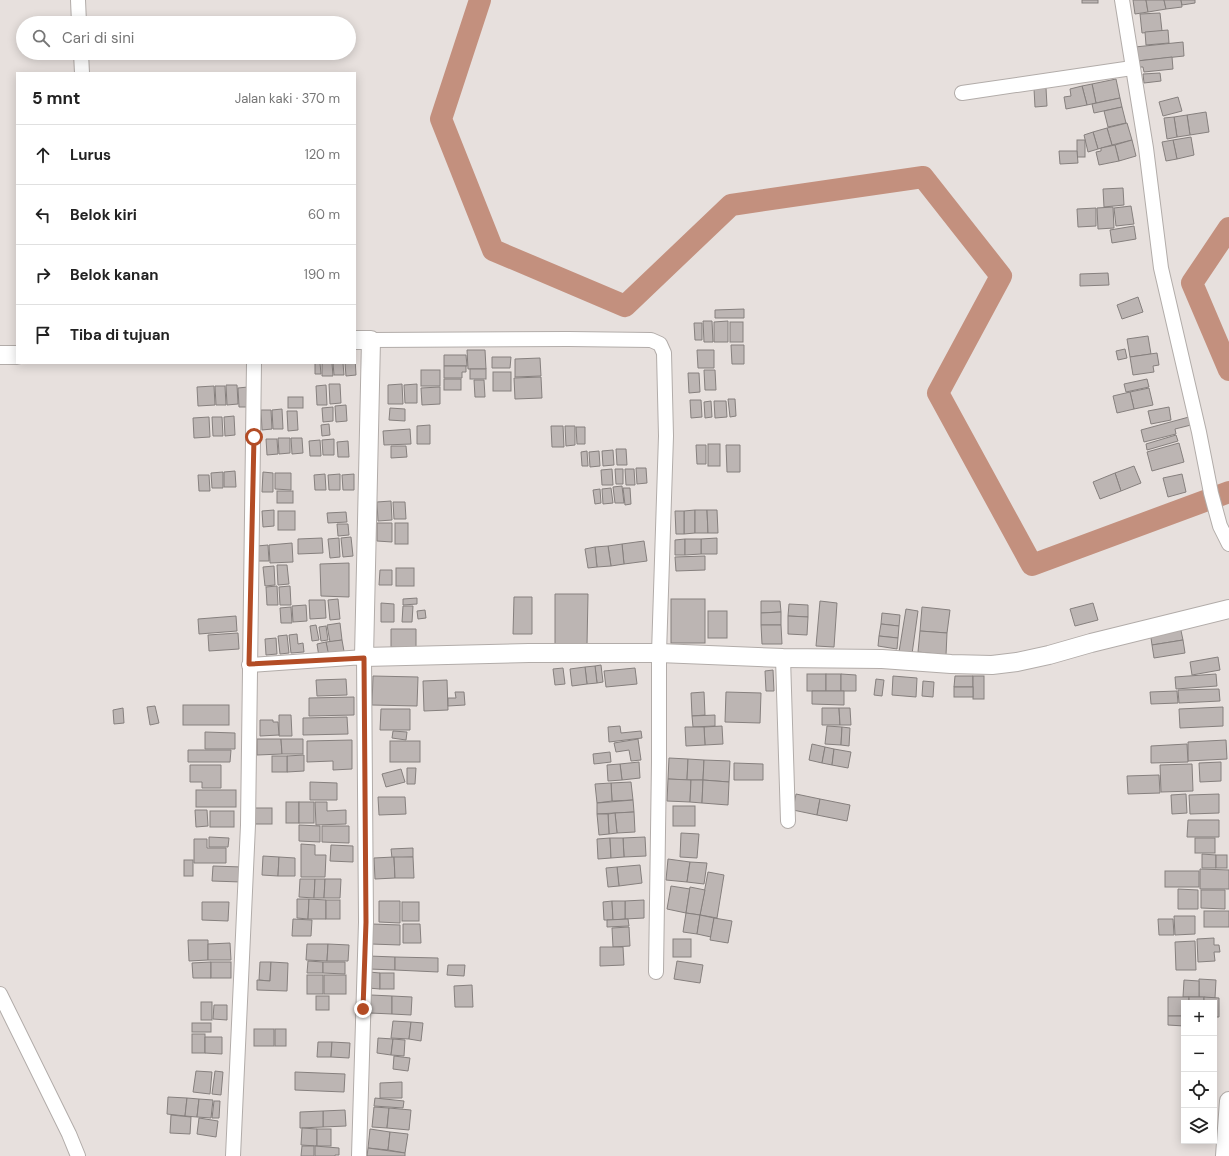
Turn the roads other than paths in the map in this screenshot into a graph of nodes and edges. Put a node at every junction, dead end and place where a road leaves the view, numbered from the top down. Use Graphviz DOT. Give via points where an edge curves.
graph roads {
  1 [pos="78,0"];
  2 [pos="1122,0"];
  3 [pos="79,16"];
  4 [pos="81,60"];
  5 [pos="1132,68"];
  6 [pos="82,72"];
  7 [pos="962,93"];
  8 [pos="363,340"];
  9 [pos="0,355"];
  10 [pos="16,355"];
  11 [pos="254,364"];
  12 [pos="1229,544"];
  13 [pos="1229,609"];
  14 [pos="659,653"];
  15 [pos="364,658"];
  16 [pos="783,658"];
  17 [pos="249,664"];
  18 [pos="788,821"];
  19 [pos="656,972"];
  20 [pos="0,994"];
  21 [pos="1229,1101"];
  22 [pos="78,1156"];
  23 [pos="234,1156"];
  24 [pos="359,1156"];
  25 [pos="1225,1156"];
  1 -- 3 [label="street"];
  2 -- 5 [label="street"];
  4 -- 6 [label="street"];
  5 -- 7 [label="street"];
  5 -- 12 [label="street" via="1146,148 1161,268 1211,494 1220,526"];
  8 -- 14 [label="street" via="591,339 651,340 660,344 664,353 666,436"];
  8 -- 15 [label="street"];
  9 -- 10 [label="street"];
  11 -- 17 [label="street"];
  13 -- 16 [label="street" via="1049,655 992,665 882,659"];
  14 -- 15 [label="street" via="529,653"];
  14 -- 16 [label="street"];
  14 -- 19 [label="street" via="660,762"];
  15 -- 17 [label="street"];
  15 -- 24 [label="street" via="366,922"];
  16 -- 18 [label="street"];
  17 -- 23 [label="street" via="248,825"];
  20 -- 22 [label="street"];
  21 -- 25 [label="street"];
}
